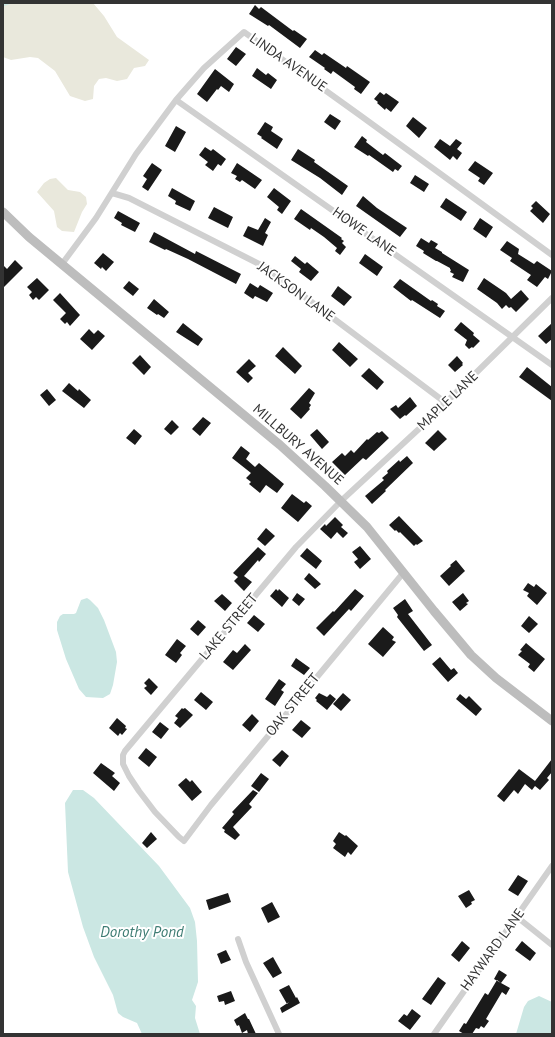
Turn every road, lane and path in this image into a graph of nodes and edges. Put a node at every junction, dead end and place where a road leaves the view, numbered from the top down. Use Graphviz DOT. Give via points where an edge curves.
graph roads {
  1 [pos="176,100"];
  2 [pos="112,193"];
  3 [pos="3,212"];
  4 [pos="552,255"];
  5 [pos="62,264"];
  6 [pos="552,298"];
  7 [pos="513,337"];
  8 [pos="552,365"];
  9 [pos="446,403"];
  10 [pos="341,501"];
  11 [pos="404,572"];
  12 [pos="552,721"];
  13 [pos="184,841"];
  14 [pos="552,866"];
  15 [pos="517,917"];
  16 [pos="238,939"];
  17 [pos="552,945"];
  18 [pos="279,1034"];
  19 [pos="434,1034"];
  1 -- 2 [label="street, LINDA AVENUE" via="136,154"];
  1 -- 4 [label="street, LINDA AVENUE" via="204,68 244,32"];
  1 -- 7 [label="street, HOWE LANE"];
  2 -- 5 [label="street, LINDA AVENUE"];
  2 -- 9 [label="street, JACKSON LANE" via="129,198 264,267"];
  3 -- 5 [label="main road, MILLBURY AVENUE"];
  5 -- 10 [label="main road, MILLBURY AVENUE" via="280,445"];
  6 -- 7 [label="street, MAPLE LANE"];
  7 -- 8 [label="street, HOWE LANE"];
  7 -- 9 [label="street, MAPLE LANE"];
  9 -- 10 [label="street, MAPLE LANE"];
  10 -- 11 [label="main road, MILLBURY AVENUE" via="367,527"];
  10 -- 13 [label="street, LAKE STREET" via="296,547 129,746 123,757 125,769 139,791"];
  11 -- 12 [label="main road, MILLBURY AVENUE" via="471,655 496,678"];
  11 -- 13 [label="street, OAK STREET"];
  14 -- 15 [label="street, HAYWARD LANE"];
  15 -- 17 [label="street"];
  15 -- 19 [label="street, HAYWARD LANE"];
  16 -- 18 [label="street"];
}
